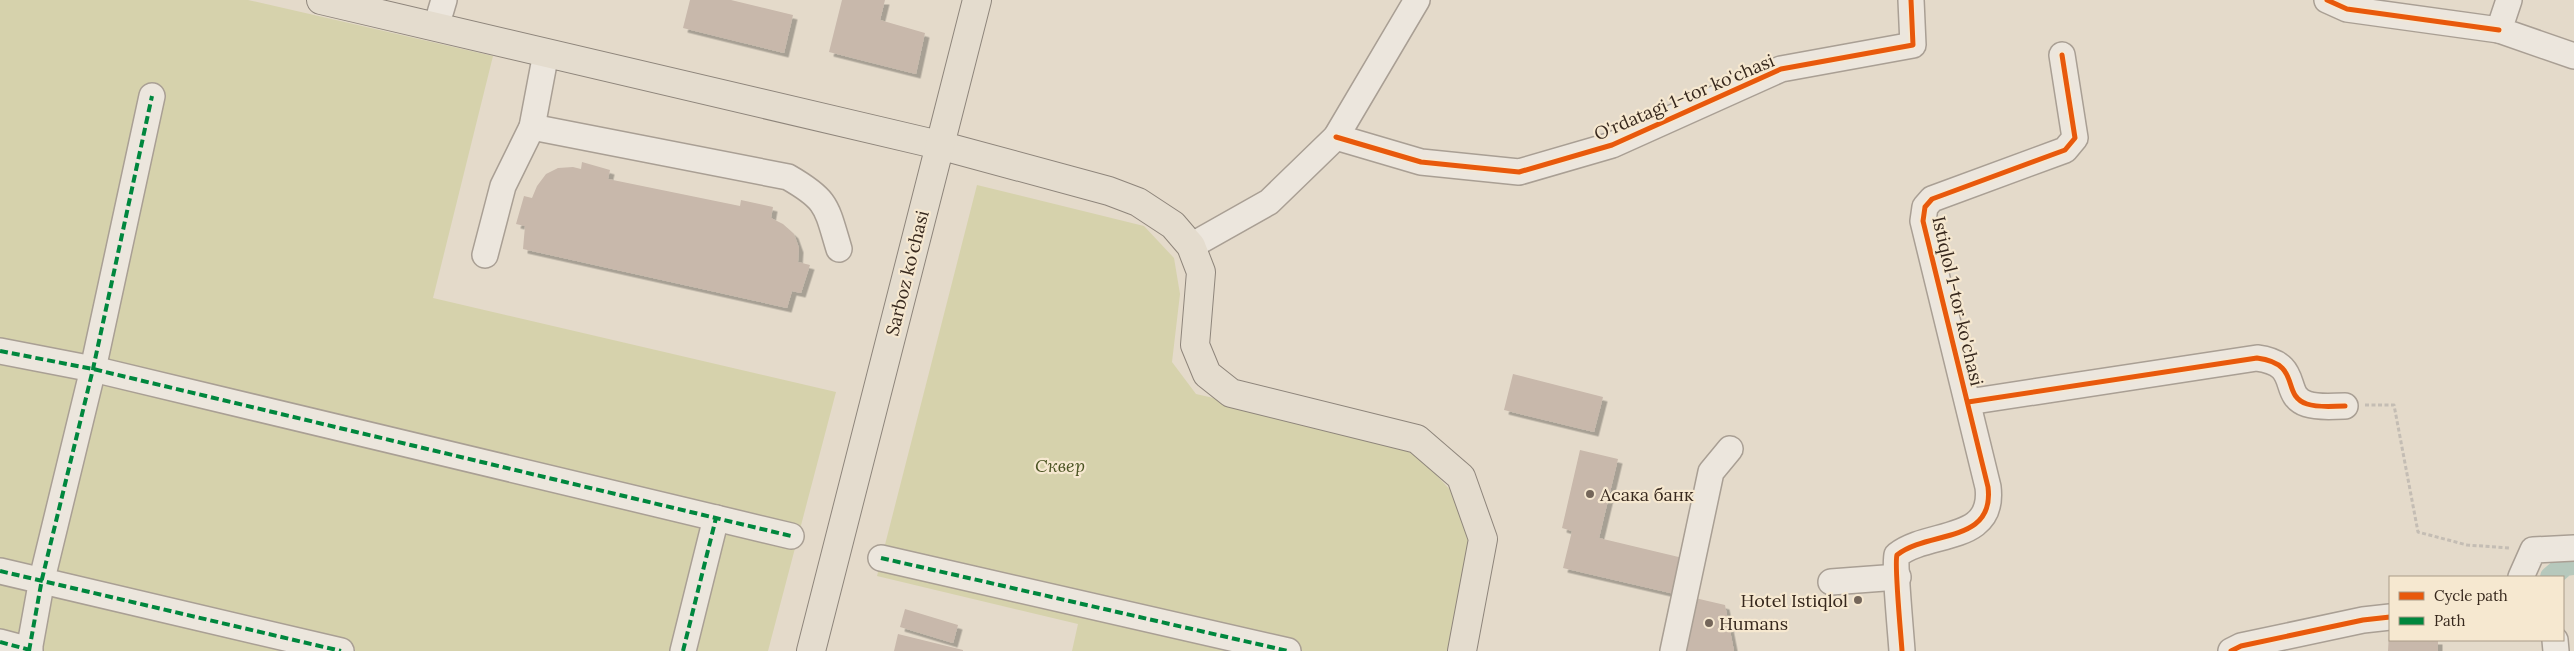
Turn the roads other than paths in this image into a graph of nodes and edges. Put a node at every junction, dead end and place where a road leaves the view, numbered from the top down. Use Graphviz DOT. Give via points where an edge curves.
graph roads {
  1 [pos="321,0"];
  2 [pos="444,0"];
  3 [pos="977,0"];
  4 [pos="1417,0"];
  5 [pos="1911,0"];
  6 [pos="2327,0"];
  7 [pos="2508,0"];
  8 [pos="436,27"];
  9 [pos="2499,30"];
  10 [pos="546,53"];
  11 [pos="2062,55"];
  12 [pos="2574,56"];
  13 [pos="152,96"];
  14 [pos="532,127"];
  15 [pos="1336,137"];
  16 [pos="939,146"];
  17 [pos="1191,246"];
  18 [pos="839,249"];
  19 [pos="484,255"];
  20 [pos="0,351"];
  21 [pos="93,369"];
  22 [pos="1968,402"];
  23 [pos="2345,406"];
  24 [pos="1730,449"];
  25 [pos="716,518"];
  26 [pos="791,536"];
  27 [pos="2574,548"];
  28 [pos="882,558"];
  29 [pos="0,571"];
  30 [pos="2522,576"];
  31 [pos="1898,577"];
  32 [pos="42,579"];
  33 [pos="1831,582"];
  34 [pos="2389,618"];
  35 [pos="0,642"];
  36 [pos="2236,649"];
  37 [pos="29,650"];
  38 [pos="341,651"];
  39 [pos="683,651"];
  40 [pos="811,651"];
  41 [pos="1288,651"];
  42 [pos="1462,651"];
  43 [pos="1673,651"];
  44 [pos="1902,651"];
  1 -- 8 [label="main road"];
  2 -- 8 [label="street"];
  3 -- 16 [label="main road, Sarboz ko'chasi"];
  4 -- 15 [label="street"];
  5 -- 15 [label="street, O'rdatagi 1-tor ko'chasi" via="1913,45 1781,69 1612,145 1519,172 1421,162"];
  6 -- 9 [label="street" via="2347,9"];
  7 -- 9 [label="street"];
  8 -- 10 [label="main road"];
  9 -- 12 [label="street"];
  10 -- 14 [label="street"];
  10 -- 16 [label="main road"];
  11 -- 22 [label="street, Istiqlol 1-tor ko'chasi" via="2075,138 2072,145 1932,199 1925,207 1923,221"];
  13 -- 21 [label="street"];
  14 -- 18 [label="street" via="788,177 812,191 826,208"];
  14 -- 19 [label="street" via="503,186"];
  15 -- 17 [label="street" via="1269,202"];
  16 -- 17 [label="main road" via="1138,202 1173,225"];
  16 -- 40 [label="main road, Sarboz ko'chasi"];
  17 -- 42 [label="main road" via="1201,272 1195,345 1207,374 1231,393 1417,439 1461,477 1483,540"];
  20 -- 21 [label="street"];
  21 -- 25 [label="street"];
  21 -- 32 [label="street"];
  22 -- 23 [label="street" via="2257,358 2283,366 2296,396 2304,404"];
  22 -- 31 [label="street, Istiqlol 1-tor ko'chasi" via="1988,487 1990,502 1986,514 1975,526 1902,552 1895,561"];
  24 -- 43 [label="street" via="1711,472"];
  25 -- 26 [label="street"];
  25 -- 39 [label="street"];
  27 -- 30 [label="street" via="2533,550"];
  28 -- 41 [label="street"];
  29 -- 32 [label="street"];
  31 -- 33 [label="street"];
  31 -- 44 [label="street, Istiqlol 1-tor ko'chasi"];
  32 -- 37 [label="street"];
  32 -- 38 [label="street"];
  34 -- 36 [label="street" via="2363,620"];
  35 -- 37 [label="street"];
}
